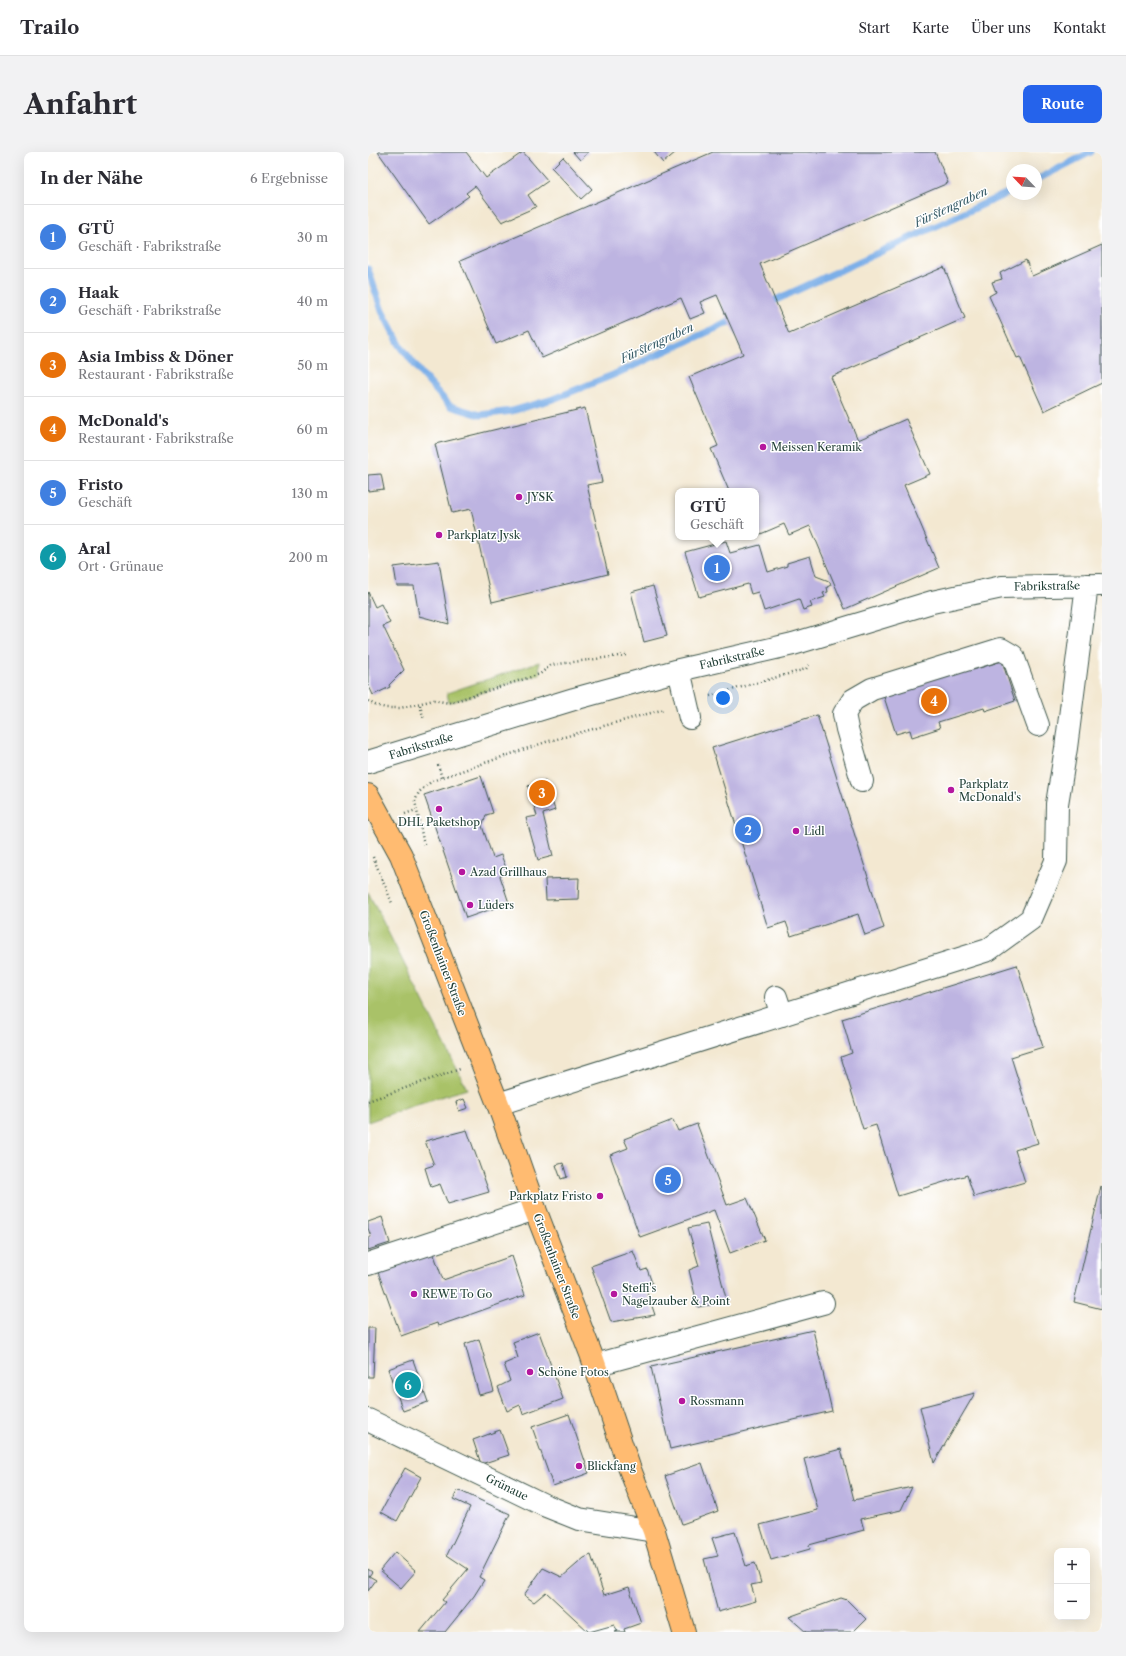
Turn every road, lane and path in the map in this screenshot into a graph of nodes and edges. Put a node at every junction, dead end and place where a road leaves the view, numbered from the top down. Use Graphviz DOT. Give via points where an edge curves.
graph roads {
  1 [pos="1094,585"];
  2 [pos="828,634"];
  3 [pos="626,655"];
  4 [pos="679,670"];
  5 [pos="368,701"];
  6 [pos="688,710"];
  7 [pos="1038,725"];
  8 [pos="368,762"];
  9 [pos="862,781"];
  10 [pos="368,795"];
  11 [pos="416,810"];
  12 [pos="481,1062"];
  13 [pos="368,1101"];
  14 [pos="498,1104"];
  15 [pos="535,1209"];
  16 [pos="368,1264"];
  17 [pos="824,1303"];
  18 [pos="595,1365"];
  19 [pos="368,1420"];
  20 [pos="654,1531"];
  21 [pos="684,1632"];
  1 -- 2 [label="street, Fabrikstraße" via="1002,587 932,602"];
  1 -- 14 [label="street" via="1057,804 1056,861 1031,919 988,950 779,1006"];
  2 -- 4 [label="street, Fabrikstraße"];
  2 -- 6 [label="path" via="806,669"];
  3 -- 5 [label="path" via="551,665 540,674 449,703 434,700 400,708 386,708"];
  4 -- 6 [label="street"];
  4 -- 8 [label="street, Fabrikstraße"];
  6 -- 11 [label="path" via="546,742 432,781 418,792"];
  7 -- 9 [label="street" via="1013,656 1001,649 872,689 853,700 844,714"];
  10 -- 12 [label="main road, Großenhainer Straße" via="401,855"];
  12 -- 13 [label="path"];
  12 -- 14 [label="main road, Großenhainer Straße"];
  14 -- 15 [label="main road, Großenhainer Straße"];
  15 -- 16 [label="street"];
  15 -- 18 [label="main road, Großenhainer Straße"];
  17 -- 18 [label="street"];
  18 -- 20 [label="main road, Großenhainer Straße" via="629,1467"];
  19 -- 20 [label="street, Grünaue" via="544,1505 579,1519"];
  20 -- 21 [label="main road, Großenhainer Straße"];
}
